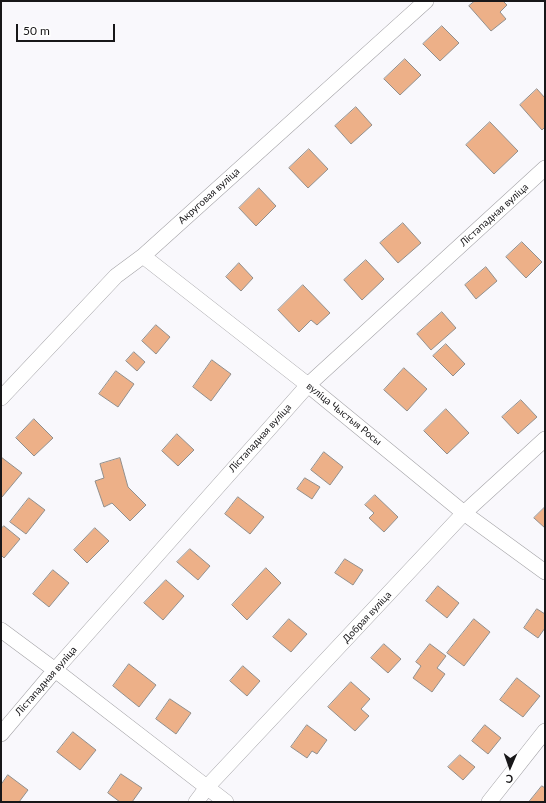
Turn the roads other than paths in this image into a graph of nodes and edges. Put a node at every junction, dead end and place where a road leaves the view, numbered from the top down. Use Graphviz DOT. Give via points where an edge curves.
graph roads {
  1 [pos="426,1"];
  2 [pos="545,168"];
  3 [pos="143,256"];
  4 [pos="308,385"];
  5 [pos="1,398"];
  6 [pos="545,439"];
  7 [pos="464,513"];
  8 [pos="545,572"];
  9 [pos="1,630"];
  10 [pos="55,670"];
  11 [pos="545,731"];
  12 [pos="1,734"];
  13 [pos="208,786"];
  14 [pos="196,802"];
  15 [pos="226,802"];
  16 [pos="489,802"];
  1 -- 3 [label="street, Акруговая вуліца"];
  2 -- 4 [label="street, Лістападная вуліца"];
  3 -- 4 [label="street, вуліца Чыстыя Росы"];
  3 -- 5 [label="street, Акруговая вуліца" via="116,276"];
  4 -- 7 [label="street, вуліца Чыстыя Росы"];
  4 -- 10 [label="street, Лістападная вуліца"];
  6 -- 7 [label="street, Добрая вуліца"];
  7 -- 8 [label="street, вуліца Чыстыя Росы"];
  7 -- 13 [label="street, Добрая вуліца"];
  9 -- 10 [label="street"];
  10 -- 12 [label="street, Лістападная вуліца"];
  10 -- 13 [label="street"];
  11 -- 16 [label="street"];
  13 -- 14 [label="street, Добрая вуліца"];
  13 -- 15 [label="street"];
}
